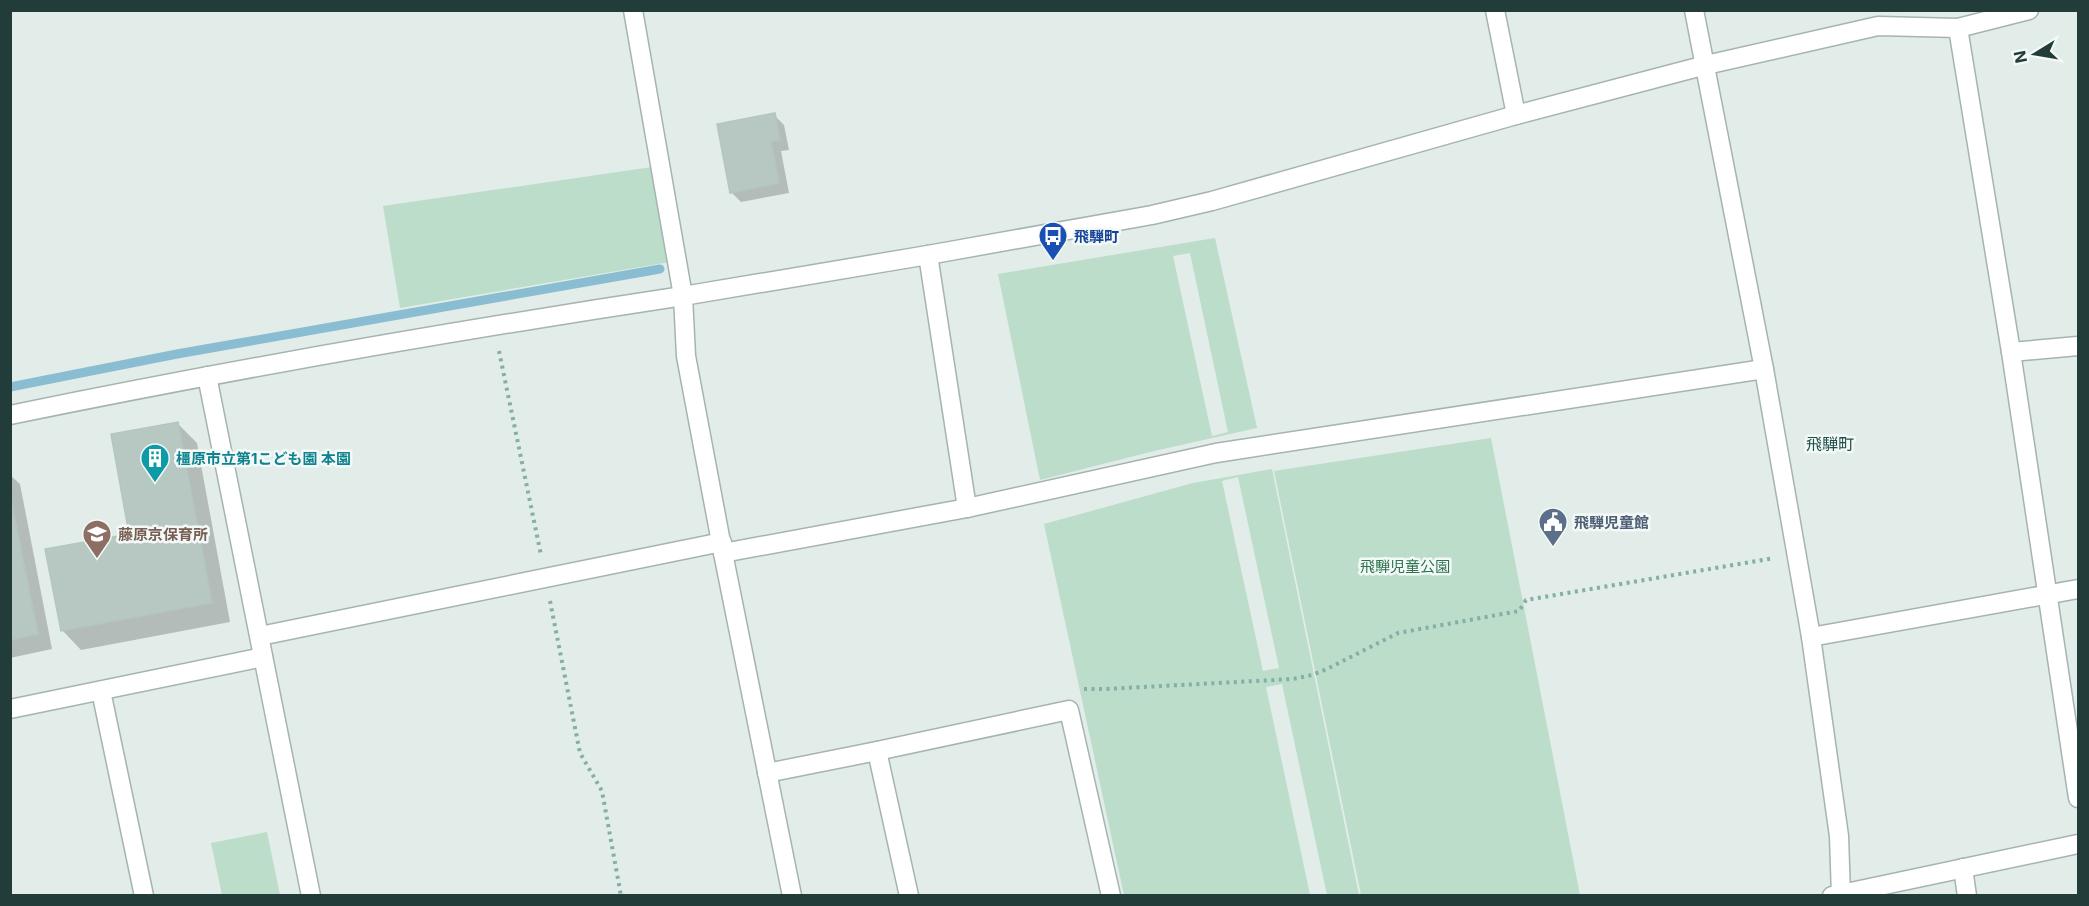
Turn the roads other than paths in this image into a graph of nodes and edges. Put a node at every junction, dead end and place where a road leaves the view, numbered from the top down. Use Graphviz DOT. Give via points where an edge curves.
graph roads {
  1 [pos="633,10"];
  2 [pos="1495,10"];
  3 [pos="1695,10"];
  4 [pos="2029,10"];
  5 [pos="1958,28"];
  6 [pos="1706,65"];
  7 [pos="1516,115"];
  8 [pos="928,255"];
  9 [pos="683,296"];
  10 [pos="2079,346"];
  11 [pos="2011,352"];
  12 [pos="1764,369"];
  13 [pos="207,376"];
  14 [pos="10,415"];
  15 [pos="967,508"];
  16 [pos="722,548"];
  17 [pos="2079,589"];
  18 [pos="2047,595"];
  19 [pos="260,636"];
  20 [pos="1811,638"];
  21 [pos="263,657"];
  22 [pos="101,691"];
  23 [pos="10,709"];
  24 [pos="877,752"];
  25 [pos="768,773"];
  26 [pos="2079,798"];
  27 [pos="2079,844"];
  28 [pos="1963,868"];
  29 [pos="1838,895"];
  30 [pos="144,896"];
  31 [pos="312,896"];
  32 [pos="792,896"];
  33 [pos="909,896"];
  34 [pos="1111,896"];
  35 [pos="1967,896"];
  1 -- 9 [label="street"];
  2 -- 7 [label="street"];
  3 -- 6 [label="street"];
  4 -- 5 [label="street"];
  5 -- 6 [label="street" via="1878,26"];
  5 -- 11 [label="street"];
  6 -- 7 [label="street"];
  6 -- 12 [label="street"];
  7 -- 8 [label="street" via="1212,201"];
  8 -- 9 [label="street"];
  8 -- 15 [label="street"];
  9 -- 13 [label="street"];
  9 -- 16 [label="street" via="686,356"];
  10 -- 11 [label="street"];
  11 -- 18 [label="street"];
  12 -- 15 [label="street" via="1216,453"];
  12 -- 20 [label="street"];
  13 -- 14 [label="street"];
  13 -- 19 [label="street"];
  15 -- 16 [label="street"];
  16 -- 19 [label="street" via="545,577"];
  16 -- 25 [label="street"];
  17 -- 18 [label="street"];
  18 -- 20 [label="street"];
  18 -- 26 [label="street"];
  19 -- 21 [label="street"];
  20 -- 29 [label="street" via="1838,825"];
  21 -- 22 [label="street"];
  21 -- 31 [label="street"];
  22 -- 23 [label="street"];
  22 -- 30 [label="street"];
  24 -- 25 [label="street"];
  24 -- 33 [label="street"];
  24 -- 34 [label="street" via="1069,710"];
  25 -- 32 [label="street"];
  27 -- 28 [label="street"];
  28 -- 29 [label="street"];
  28 -- 35 [label="street"];
}
